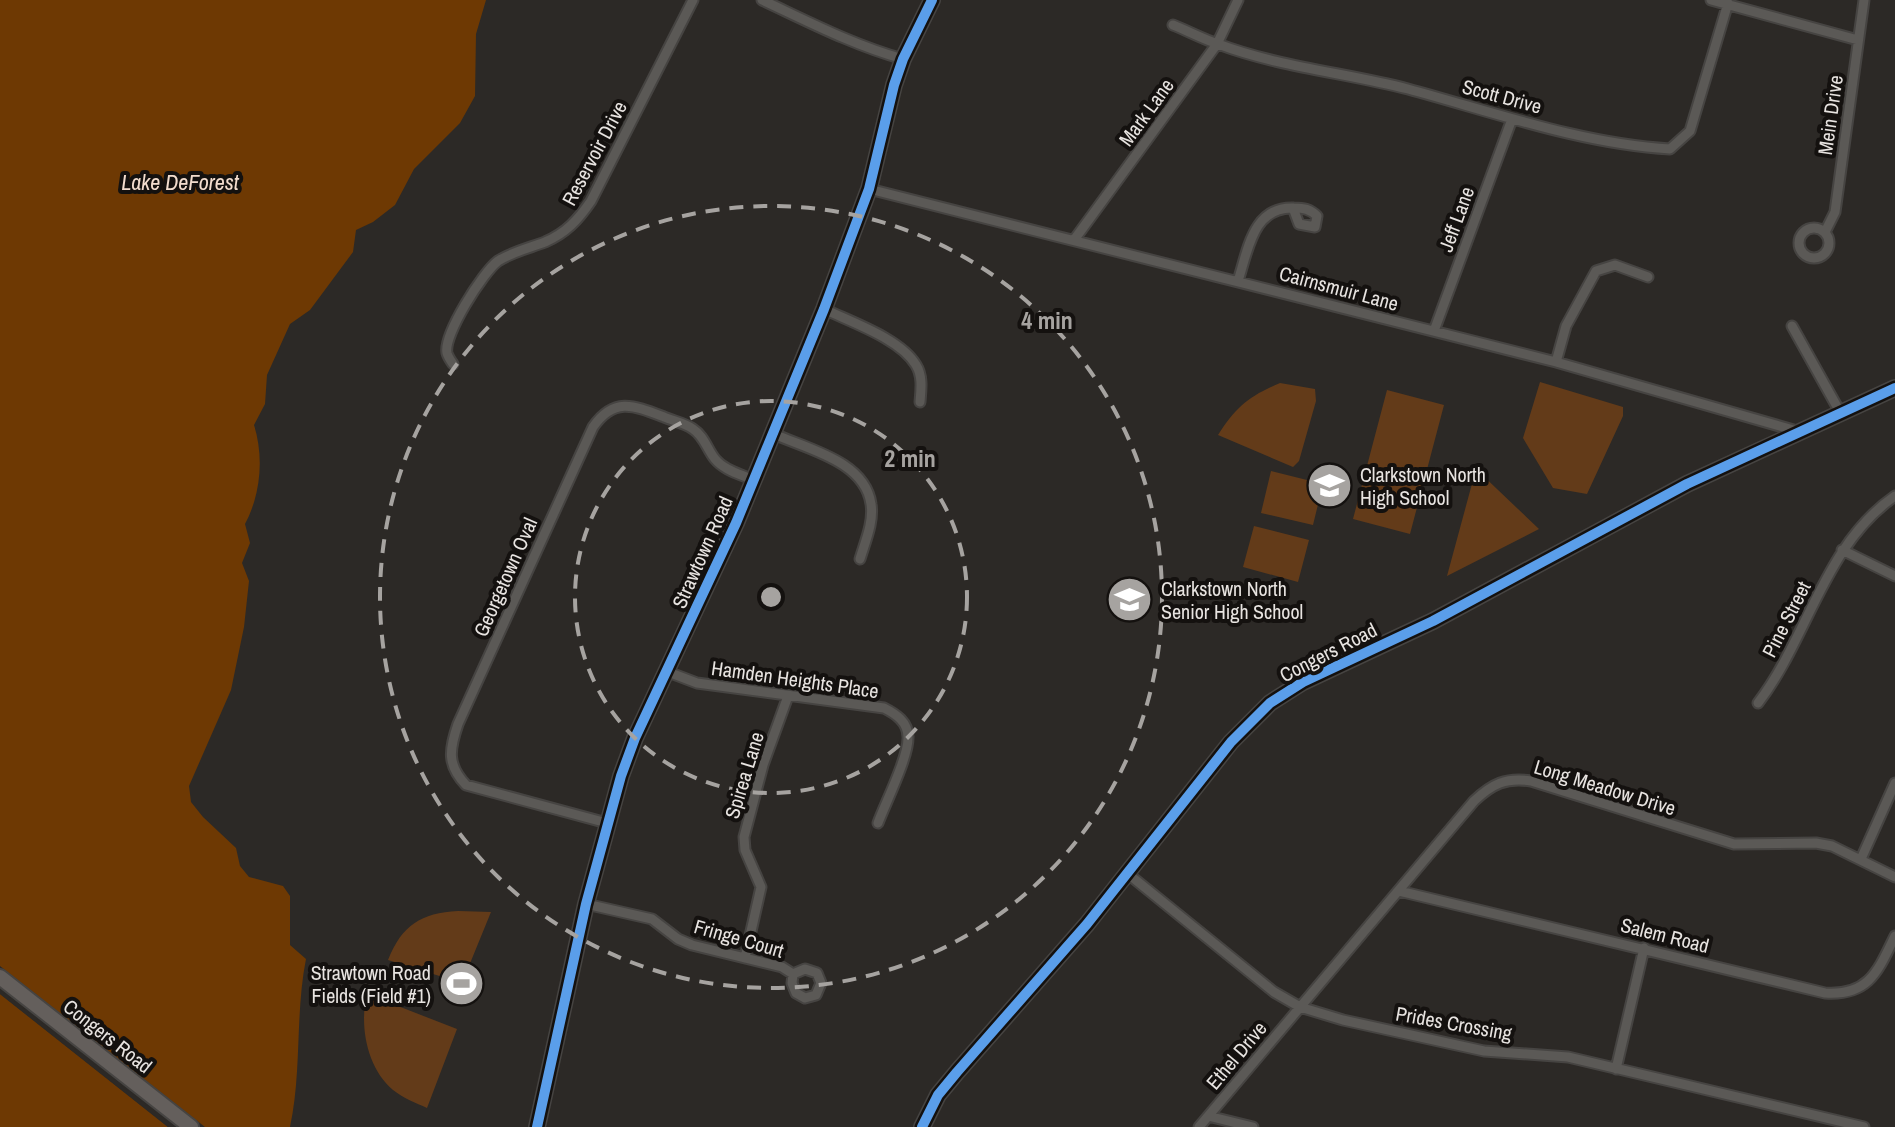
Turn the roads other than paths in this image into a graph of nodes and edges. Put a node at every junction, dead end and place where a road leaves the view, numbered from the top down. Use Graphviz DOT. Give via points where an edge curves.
graph roads {
  1 [pos="693,0"];
  2 [pos="762,0"];
  3 [pos="932,0"];
  4 [pos="1238,0"];
  5 [pos="1711,0"];
  6 [pos="1864,0"];
  7 [pos="1728,3"];
  8 [pos="1173,25"];
  9 [pos="1858,40"];
  10 [pos="1217,44"];
  11 [pos="903,59"];
  12 [pos="1512,119"];
  13 [pos="869,189"];
  14 [pos="1293,208"];
  15 [pos="1825,232"];
  16 [pos="1074,240"];
  17 [pos="1648,277"];
  18 [pos="1238,281"];
  19 [pos="824,309"];
  20 [pos="1792,326"];
  21 [pos="1434,331"];
  22 [pos="1556,362"];
  23 [pos="453,364"];
  24 [pos="1895,388"];
  25 [pos="920,402"];
  26 [pos="1840,412"];
  27 [pos="1797,431"];
  28 [pos="774,434"];
  29 [pos="753,480"];
  30 [pos="1895,496"];
  31 [pos="1842,550"];
  32 [pos="860,559"];
  33 [pos="1895,576"];
  34 [pos="668,672"];
  35 [pos="788,696"];
  36 [pos="1758,703"];
  37 [pos="1895,783"];
  38 [pos="607,823"];
  39 [pos="878,823"];
  40 [pos="1861,859"];
  41 [pos="1127,873"];
  42 [pos="1895,877"];
  43 [pos="1399,891"];
  44 [pos="586,904"];
  45 [pos="1895,936"];
  46 [pos="1644,948"];
  47 [pos="745,958"];
  48 [pos="793,974"];
  49 [pos="0,977"];
  50 [pos="1300,1007"];
  51 [pos="1616,1069"];
  52 [pos="1208,1116"];
  53 [pos="191,1127"];
  54 [pos="537,1127"];
  55 [pos="922,1127"];
  56 [pos="1199,1127"];
  57 [pos="1253,1127"];
  58 [pos="1864,1127"];
  1 -- 23 [label="street, Reservoir Drive" via="591,201 564,232 497,262 482,278 448,341 446,352"];
  2 -- 11 [label="street" via="837,36"];
  3 -- 11 [label="street, Strawtown Road"];
  4 -- 10 [label="street, Mark Lane"];
  5 -- 7 [label="street"];
  6 -- 9 [label="street, Mein Drive"];
  7 -- 9 [label="street"];
  7 -- 12 [label="street, Scott Drive" via="1690,131 1670,149 1640,148"];
  8 -- 10 [label="street, Scott Drive"];
  9 -- 15 [label="street, Mein Drive" via="1835,212"];
  10 -- 12 [label="street, Scott Drive"];
  10 -- 16 [label="street, Mark Lane"];
  11 -- 13 [label="street, Strawtown Road"];
  12 -- 21 [label="street, Jeff Lane"];
  13 -- 16 [label="street, Cairnsmuir Lane"];
  13 -- 19 [label="street, Strawtown Road"];
  14 -- 18 [label="street" via="1260,220"];
  16 -- 18 [label="street, Cairnsmuir Lane"];
  17 -- 22 [label="street" via="1615,265 1596,271 1566,326"];
  18 -- 21 [label="street, Cairnsmuir Lane"];
  19 -- 25 [label="street" via="906,353 921,377"];
  19 -- 28 [label="street, Strawtown Road"];
  20 -- 26 [label="street"];
  21 -- 22 [label="street, Cairnsmuir Lane"];
  22 -- 27 [label="street, Cairnsmuir Lane"];
  24 -- 26 [label="street, Congers Road"];
  26 -- 27 [label="street, Congers Road"];
  27 -- 41 [label="street, Congers Road" via="1281,695 1231,742"];
  28 -- 29 [label="street, Strawtown Road"];
  28 -- 32 [label="street" via="858,475 871,504"];
  29 -- 34 [label="street, Strawtown Road"];
  29 -- 38 [label="street, Georgetown Oval" via="722,466 692,428 628,406 602,415 458,724 450,761 466,785"];
  30 -- 31 [label="street, Pine Street"];
  31 -- 33 [label="street"];
  31 -- 36 [label="street, Pine Street"];
  34 -- 35 [label="street, Hamden Heights Place" via="697,683"];
  34 -- 38 [label="street, Strawtown Road" via="635,738"];
  35 -- 39 [label="street, Hamden Heights Place" via="884,708 904,723 905,752"];
  35 -- 47 [label="street, Spirea Lane" via="744,837 761,887"];
  37 -- 40 [label="street"];
  38 -- 44 [label="street, Strawtown Road"];
  40 -- 42 [label="street, Long Meadow Drive"];
  40 -- 43 [label="street, Long Meadow Drive" via="1816,843 1717,840 1514,779 1499,782 1474,801"];
  41 -- 50 [label="street, Prides Crossing" via="1274,992"];
  41 -- 55 [label="street, Congers Road" via="952,1077"];
  43 -- 46 [label="street, Salem Road"];
  43 -- 50 [label="street, Long Meadow Drive"];
  44 -- 47 [label="street, Fringe Court" via="652,919 678,939"];
  44 -- 54 [label="street, Strawtown Road"];
  45 -- 46 [label="street, Salem Road" via="1870,980 1840,994"];
  46 -- 51 [label="street"];
  47 -- 48 [label="street, Fringe Court"];
  49 -- 53 [label="street, Congers Road"];
  50 -- 51 [label="street, Prides Crossing" via="1484,1051 1568,1057"];
  50 -- 52 [label="street, Ethel Drive"];
  51 -- 58 [label="street, Prides Crossing"];
  52 -- 56 [label="street, Ethel Drive"];
  52 -- 57 [label="street"];
}
